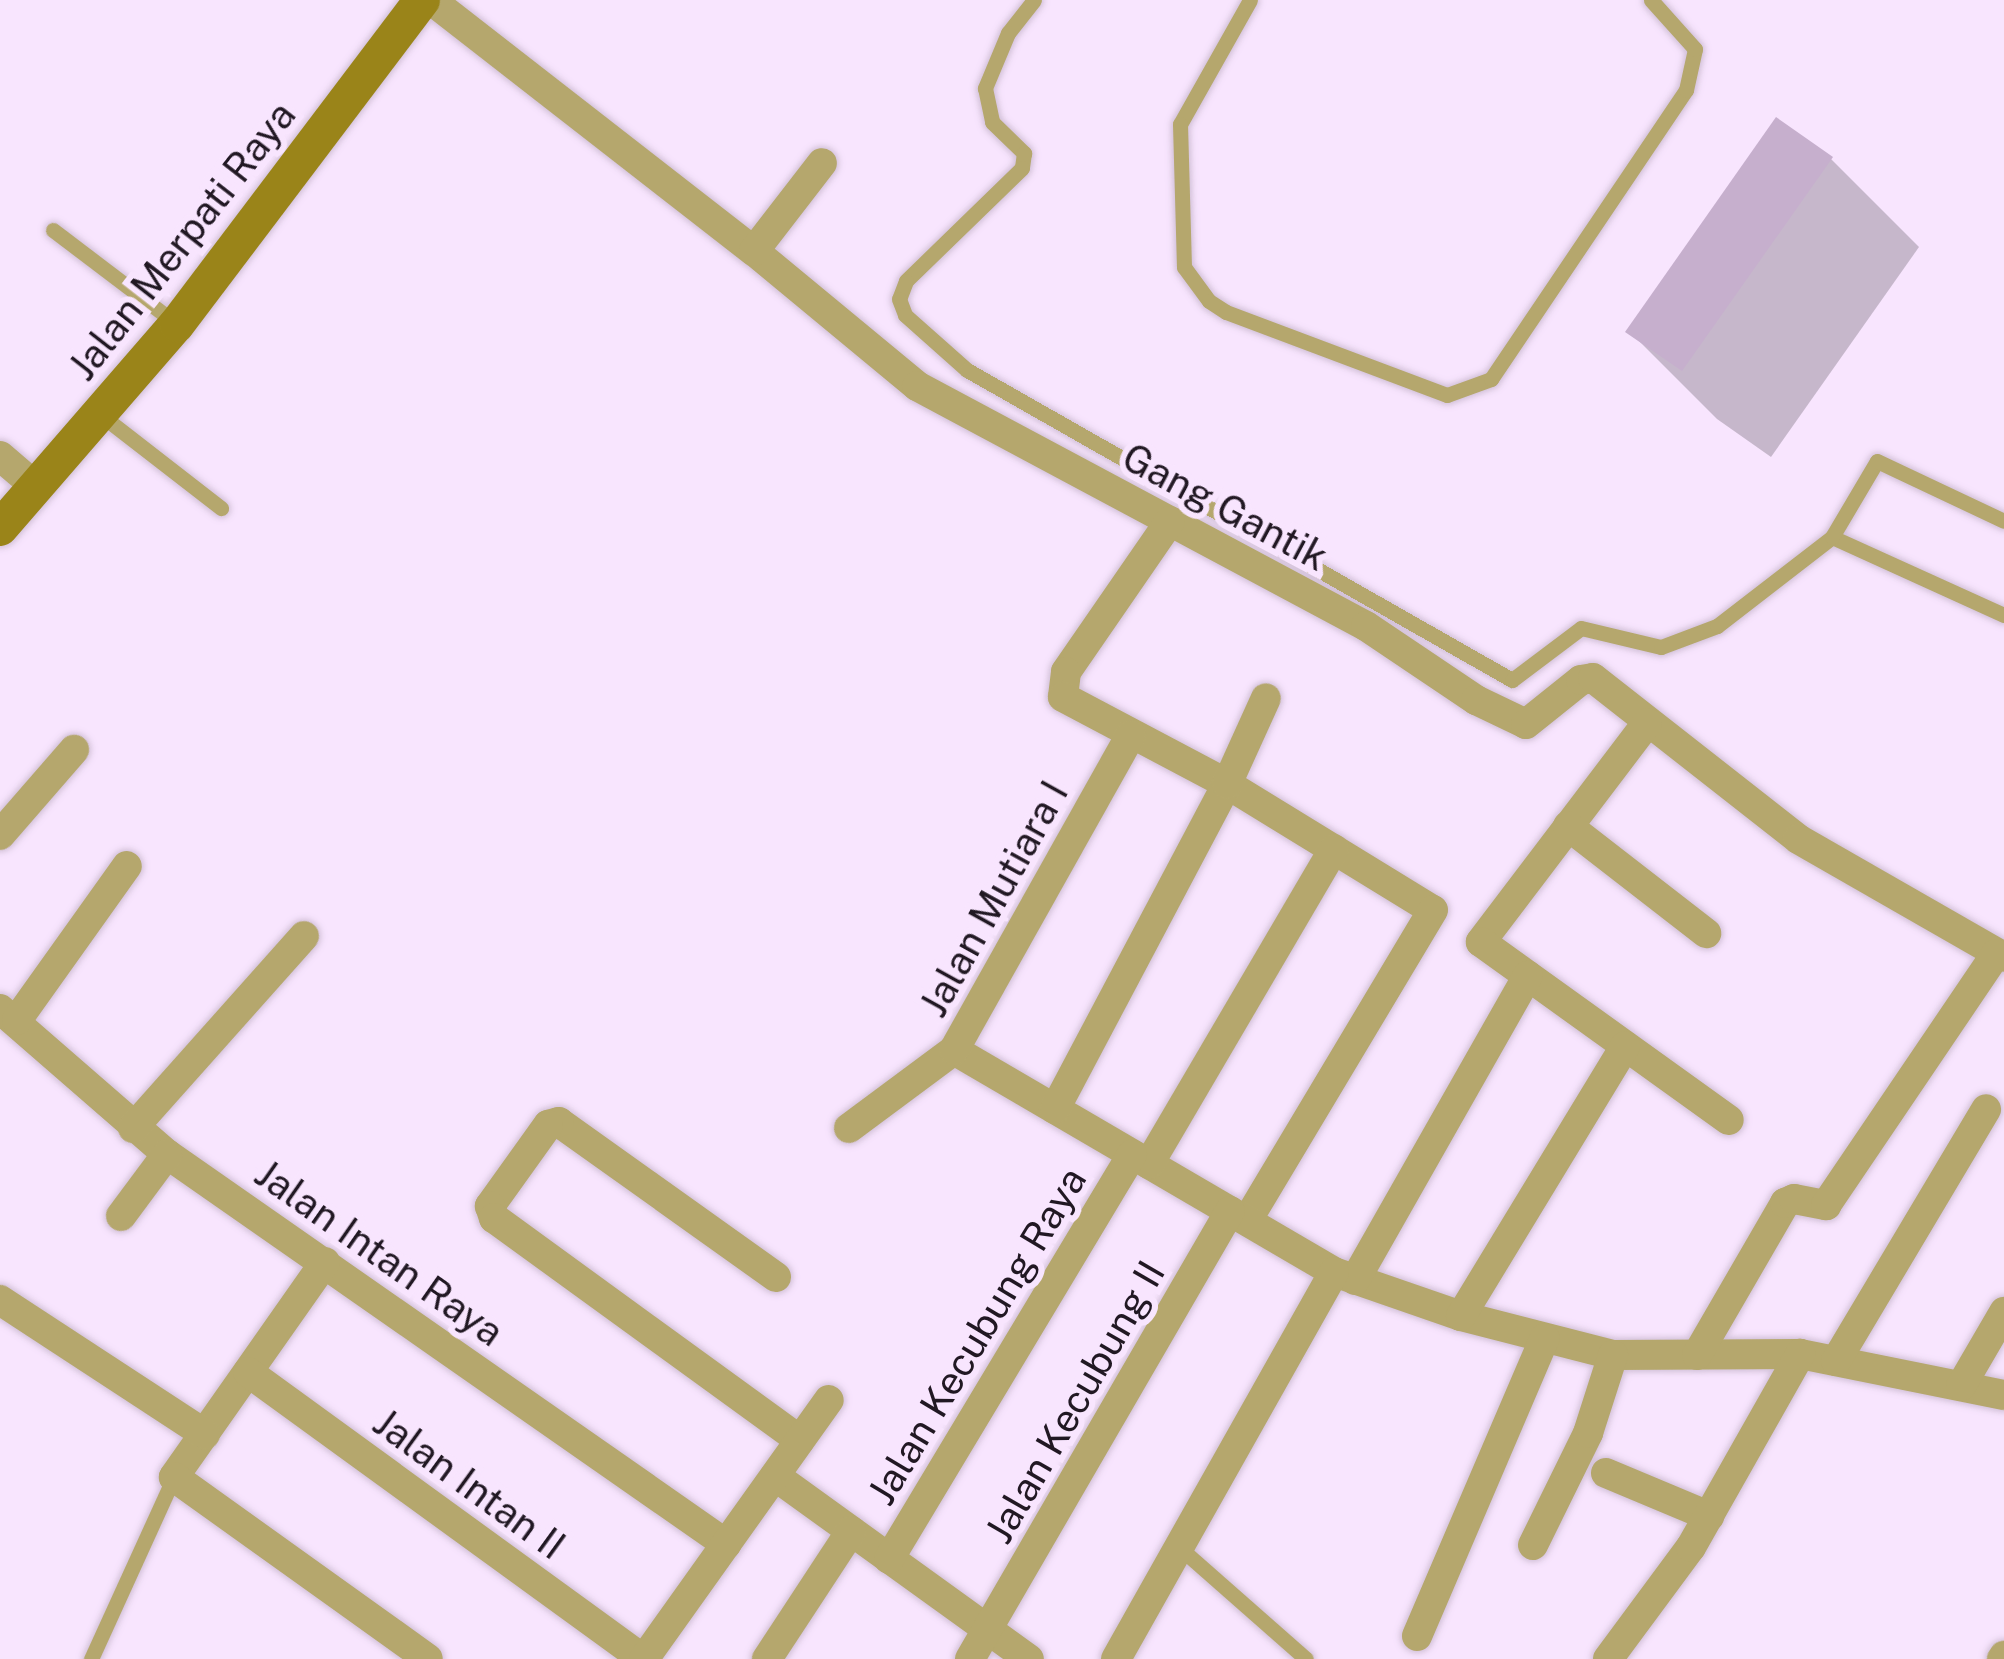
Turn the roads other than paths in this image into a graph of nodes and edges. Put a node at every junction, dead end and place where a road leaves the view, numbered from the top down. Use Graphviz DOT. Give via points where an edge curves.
graph roads {
  1 [pos="426,0"];
  2 [pos="1034,0"];
  3 [pos="1250,0"];
  4 [pos="1652,0"];
  5 [pos="822,164"];
  6 [pos="53,230"];
  7 [pos="754,251"];
  8 [pos="176,324"];
  9 [pos="98,413"];
  10 [pos="0,456"];
  11 [pos="35,486"];
  12 [pos="221,508"];
  13 [pos="1171,521"];
  14 [pos="2004,521"];
  15 [pos="0,528"];
  16 [pos="1832,537"];
  17 [pos="2004,615"];
  18 [pos="1266,698"];
  19 [pos="1647,723"];
  20 [pos="1131,735"];
  21 [pos="74,750"];
  22 [pos="1227,784"];
  23 [pos="1568,826"];
  24 [pos="0,835"];
  25 [pos="1334,848"];
  26 [pos="127,866"];
  27 [pos="1706,933"];
  28 [pos="304,935"];
  29 [pos="2000,955"];
  30 [pos="1528,976"];
  31 [pos="9,1015"];
  32 [pos="1625,1046"];
  33 [pos="954,1050"];
  34 [pos="1055,1109"];
  35 [pos="1986,1109"];
  36 [pos="1729,1120"];
  37 [pos="133,1128"];
  38 [pos="849,1128"];
  39 [pos="167,1154"];
  40 [pos="1141,1159"];
  41 [pos="121,1216"];
  42 [pos="1239,1216"];
  43 [pos="326,1262"];
  44 [pos="1344,1276"];
  45 [pos="776,1277"];
  46 [pos="0,1300"];
  47 [pos="2004,1312"];
  48 [pos="1461,1316"];
  49 [pos="1545,1338"];
  50 [pos="1613,1354"];
  51 [pos="1800,1354"];
  52 [pos="1697,1355"];
  53 [pos="1836,1360"];
  54 [pos="248,1372"];
  55 [pos="1961,1386"];
  56 [pos="2004,1395"];
  57 [pos="829,1400"];
  58 [pos="205,1434"];
  59 [pos="800,1440"];
  60 [pos="1606,1472"];
  61 [pos="775,1476"];
  62 [pos="174,1477"];
  63 [pos="1709,1516"];
  64 [pos="851,1531"];
  65 [pos="726,1544"];
  66 [pos="1533,1545"];
  67 [pos="1179,1547"];
  68 [pos="889,1559"];
  69 [pos="988,1633"];
  70 [pos="1418,1636"];
  71 [pos="91,1659"];
  72 [pos="428,1659"];
  73 [pos="643,1659"];
  74 [pos="767,1659"];
  75 [pos="970,1659"];
  76 [pos="1029,1659"];
  77 [pos="1116,1659"];
  78 [pos="1306,1659"];
  79 [pos="1607,1659"];
  1 -- 7 [label="street, Gang Gantik"];
  1 -- 8 [label="main road, Jalan Merpati Raya"];
  2 -- 16 [label="lane" via="1008,33 985,88 992,122 1024,152 1022,168 906,281 899,299 905,315 967,370 1511,680 1581,628 1661,647 1717,626"];
  3 -- 4 [label="lane" via="1180,124 1184,267 1226,312 1447,395 1491,379 1686,90 1695,49"];
  5 -- 7 [label="street"];
  6 -- 8 [label="lane"];
  7 -- 13 [label="street, Gang Gantik" via="917,386"];
  8 -- 9 [label="main road, Jalan Merpati Raya"];
  9 -- 11 [label="main road, Jalan Merpati Raya"];
  9 -- 12 [label="lane"];
  10 -- 11 [label="street"];
  11 -- 15 [label="main road, Jalan Merpati Raya"];
  13 -- 19 [label="street, Gang Gantik" via="1526,724 1588,677"];
  13 -- 20 [label="street" via="1061,682 1063,697"];
  14 -- 16 [label="lane" via="1877,461"];
  16 -- 17 [label="lane"];
  18 -- 22 [label="street"];
  19 -- 23 [label="street"];
  19 -- 29 [label="street, Gang Gantik" via="1798,839"];
  20 -- 22 [label="street"];
  20 -- 33 [label="street, Jalan Mutiara I"];
  21 -- 24 [label="street"];
  22 -- 25 [label="street"];
  22 -- 34 [label="street"];
  23 -- 27 [label="street"];
  23 -- 30 [label="street" via="1481,942"];
  25 -- 40 [label="street, Jalan Kecubung Raya"];
  25 -- 42 [label="street, Jalan Kecubung II" via="1433,910"];
  26 -- 31 [label="street"];
  28 -- 37 [label="street"];
  29 -- 52 [label="street" via="1826,1205 1784,1203"];
  30 -- 32 [label="street"];
  30 -- 44 [label="street"];
  31 -- 37 [label="street, Jalan Intan Raya"];
  32 -- 36 [label="street"];
  32 -- 48 [label="street"];
  33 -- 34 [label="street"];
  33 -- 38 [label="street, Jalan Mutiara I"];
  34 -- 40 [label="street"];
  35 -- 53 [label="street"];
  37 -- 39 [label="street, Jalan Intan Raya"];
  39 -- 41 [label="street"];
  39 -- 43 [label="street, Jalan Intan Raya"];
  40 -- 42 [label="street"];
  40 -- 68 [label="street, Jalan Kecubung Raya"];
  42 -- 44 [label="street"];
  42 -- 69 [label="street, Jalan Kecubung II"];
  43 -- 54 [label="street"];
  43 -- 65 [label="street, Jalan Intan Raya"];
  44 -- 48 [label="street"];
  44 -- 67 [label="street"];
  45 -- 59 [label="street" via="566,1124 548,1125 493,1198 494,1218"];
  46 -- 58 [label="street"];
  47 -- 55 [label="street"];
  48 -- 49 [label="street"];
  49 -- 50 [label="street"];
  49 -- 70 [label="street"];
  50 -- 52 [label="street"];
  50 -- 66 [label="street" via="1588,1433"];
  51 -- 52 [label="street"];
  51 -- 53 [label="street"];
  51 -- 63 [label="street"];
  53 -- 55 [label="street"];
  54 -- 58 [label="street"];
  54 -- 73 [label="street, Jalan Intan II"];
  55 -- 56 [label="street"];
  57 -- 59 [label="street"];
  58 -- 62 [label="street"];
  59 -- 61 [label="street"];
  60 -- 63 [label="street"];
  61 -- 64 [label="street"];
  61 -- 65 [label="street"];
  62 -- 71 [label="lane"];
  62 -- 72 [label="street"];
  63 -- 79 [label="street"];
  64 -- 68 [label="street"];
  64 -- 74 [label="street"];
  65 -- 73 [label="street"];
  67 -- 77 [label="street"];
  67 -- 78 [label="lane"];
  68 -- 69 [label="street"];
  69 -- 75 [label="street, Jalan Kecubung II"];
  69 -- 76 [label="street"];
}
